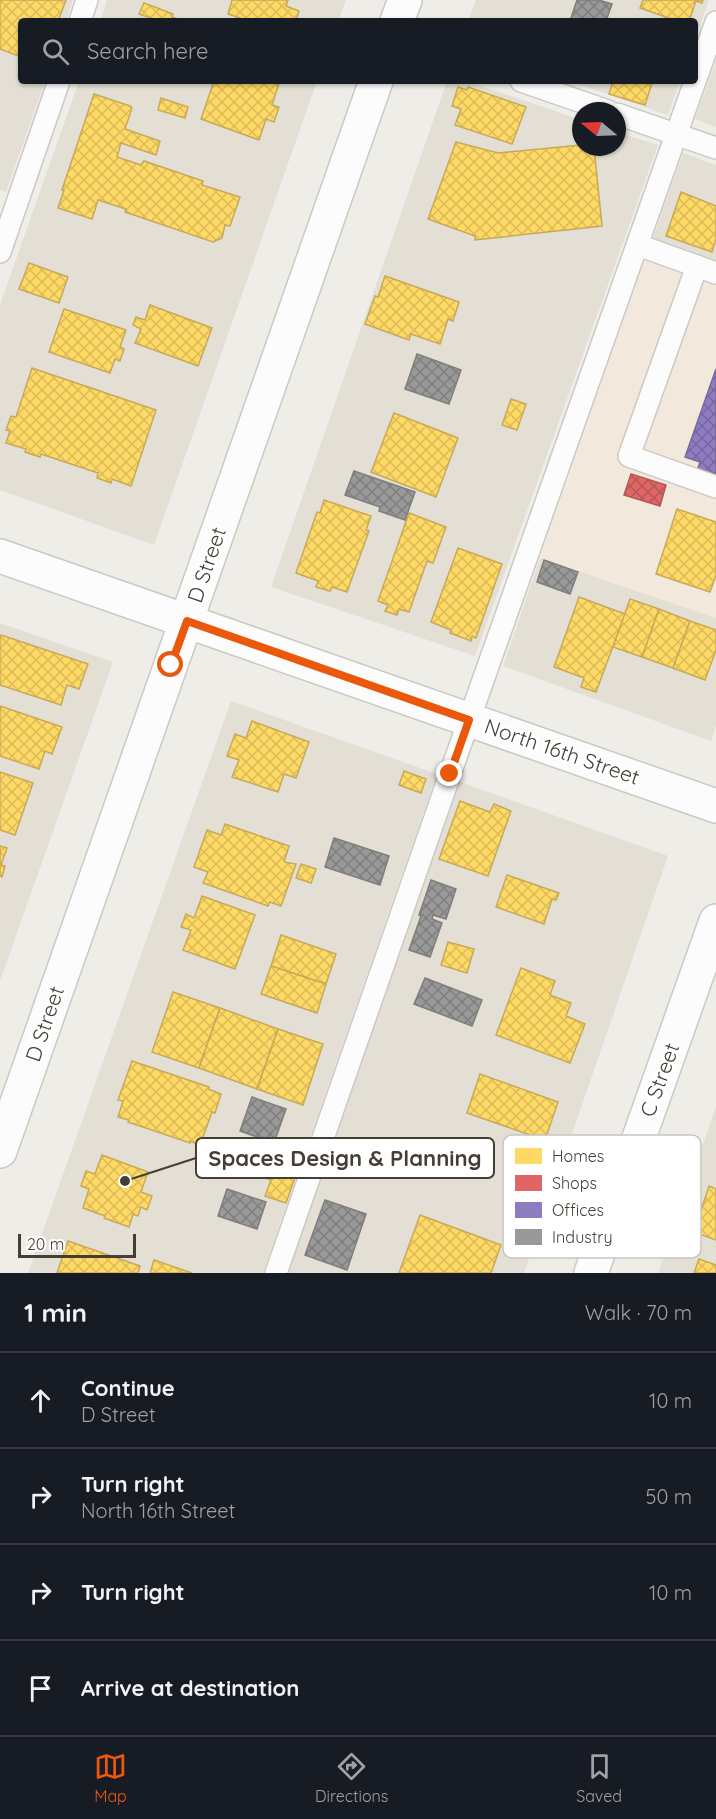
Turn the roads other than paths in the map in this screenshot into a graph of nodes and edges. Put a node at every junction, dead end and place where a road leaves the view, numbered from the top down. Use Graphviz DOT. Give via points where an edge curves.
graph roads {
  1 [pos="87,0"];
  2 [pos="405,0"];
  3 [pos="81,18"];
  4 [pos="398,18"];
  5 [pos="716,22"];
  6 [pos="698,74"];
  7 [pos="58,84"];
  8 [pos="375,84"];
  9 [pos="530,84"];
  10 [pos="695,84"];
  11 [pos="582,102"];
  12 [pos="626,117"];
  13 [pos="677,135"];
  14 [pos="716,148"];
  15 [pos="6,217"];
  16 [pos="638,245"];
  17 [pos="0,252"];
  18 [pos="706,269"];
  19 [pos="716,487"];
  20 [pos="0,556"];
  21 [pos="187,621"];
  22 [pos="469,720"];
  23 [pos="716,806"];
  24 [pos="716,921"];
  25 [pos="640,1135"];
  26 [pos="0,1151"];
  27 [pos="596,1258"];
  28 [pos="276,1273"];
  29 [pos="591,1273"];
  1 -- 3 [label="lane"];
  2 -- 4 [label="street"];
  5 -- 6 [label="lane"];
  7 -- 15 [label="lane"];
  8 -- 21 [label="street, D Street"];
  9 -- 11 [label="lane"];
  10 -- 13 [label="lane"];
  12 -- 13 [label="lane"];
  13 -- 14 [label="lane"];
  13 -- 16 [label="lane"];
  15 -- 17 [label="lane"];
  16 -- 18 [label="lane"];
  16 -- 22 [label="lane"];
  18 -- 19 [label="lane" via="629,456"];
  20 -- 21 [label="street, North 16th Street"];
  21 -- 22 [label="street, North 16th Street"];
  21 -- 26 [label="street, D Street"];
  22 -- 23 [label="street, North 16th Street"];
  22 -- 28 [label="lane"];
  24 -- 25 [label="street, C Street"];
  27 -- 29 [label="street, C Street"];
}
